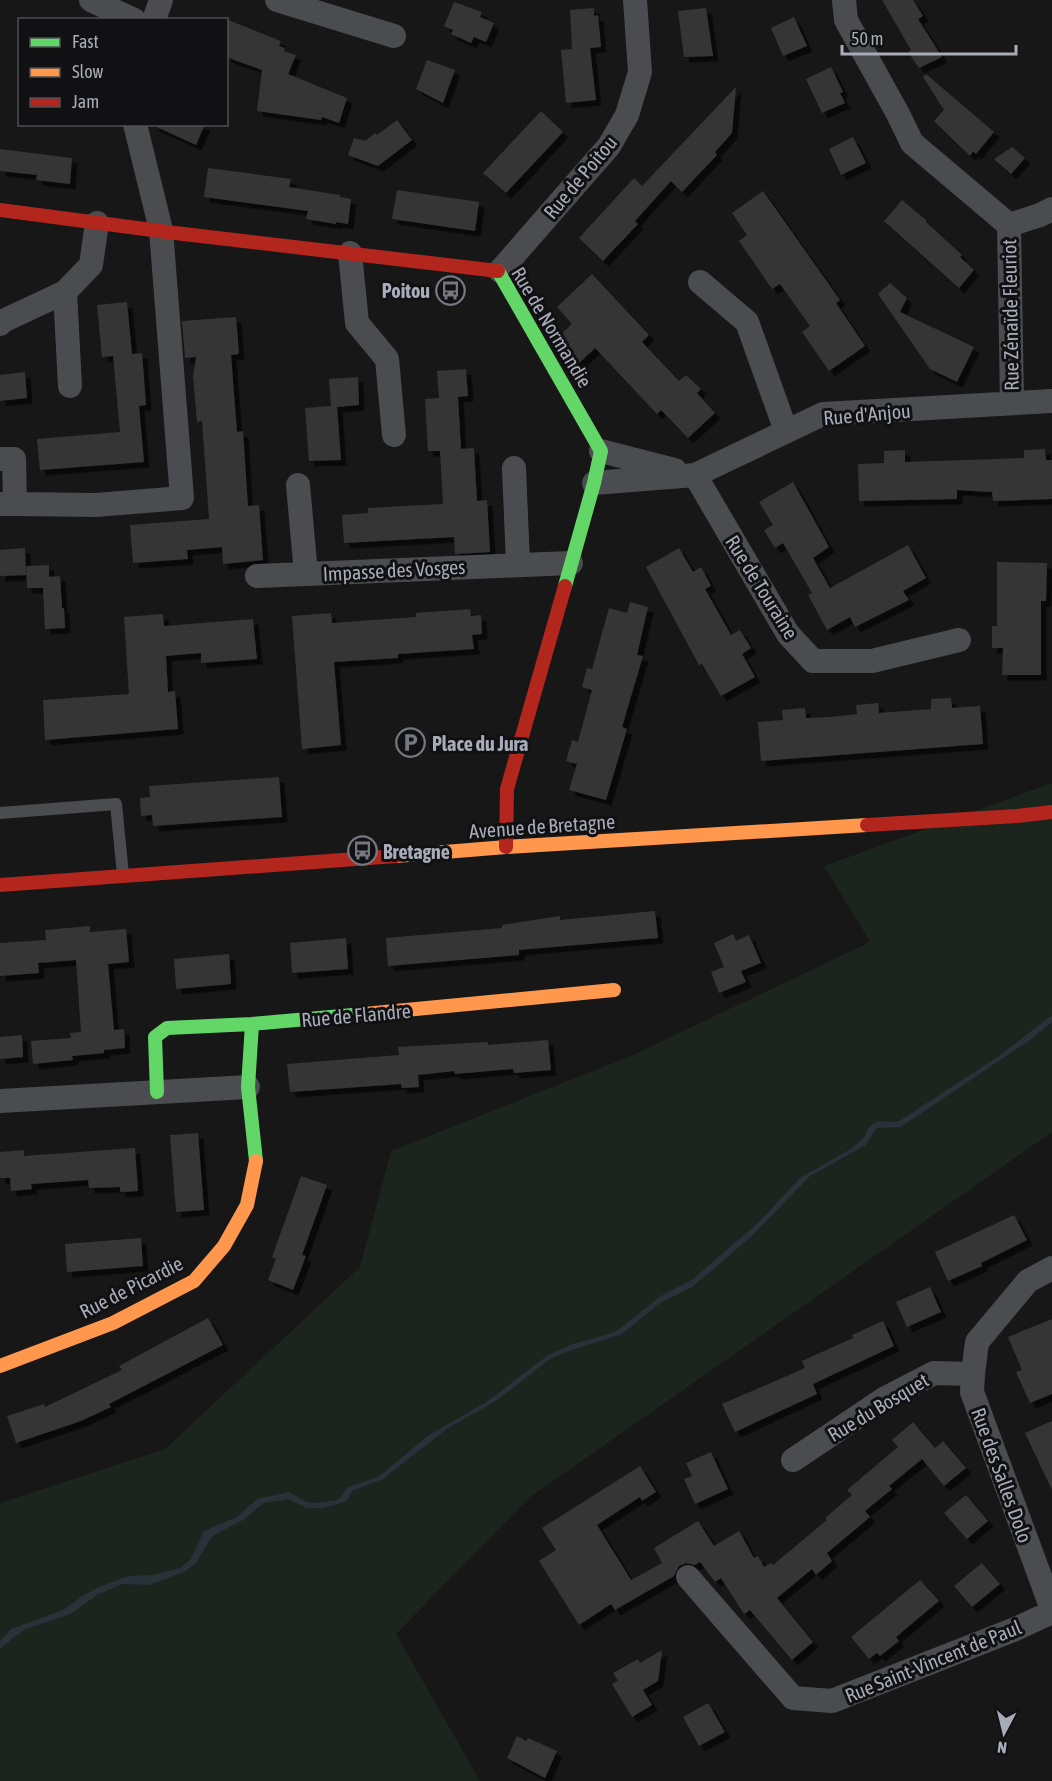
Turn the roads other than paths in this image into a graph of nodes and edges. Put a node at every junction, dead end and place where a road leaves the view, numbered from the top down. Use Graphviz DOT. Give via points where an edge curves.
graph roads {
  1 [pos="91,0"];
  2 [pos="161,0"];
  3 [pos="278,0"];
  4 [pos="634,0"];
  5 [pos="844,0"];
  6 [pos="130,18"];
  7 [pos="155,18"];
  8 [pos="394,36"];
  9 [pos="135,126"];
  10 [pos="1052,209"];
  11 [pos="0,210"];
  12 [pos="97,223"];
  13 [pos="1009,225"];
  14 [pos="161,230"];
  15 [pos="350,253"];
  16 [pos="500,271"];
  17 [pos="700,282"];
  18 [pos="65,292"];
  19 [pos="0,324"];
  20 [pos="70,386"];
  21 [pos="1052,400"];
  22 [pos="1012,403"];
  23 [pos="786,431"];
  24 [pos="393,435"];
  25 [pos="601,451"];
  26 [pos="0,459"];
  27 [pos="514,468"];
  28 [pos="695,475"];
  29 [pos="594,483"];
  30 [pos="298,485"];
  31 [pos="8,504"];
  32 [pos="571,562"];
  33 [pos="518,564"];
  34 [pos="306,574"];
  35 [pos="257,576"];
  36 [pos="959,640"];
  37 [pos="1052,812"];
  38 [pos="0,813"];
  39 [pos="506,847"];
  40 [pos="124,876"];
  41 [pos="0,885"];
  42 [pos="614,990"];
  43 [pos="252,1024"];
  44 [pos="248,1087"];
  45 [pos="157,1092"];
  46 [pos="0,1101"];
  47 [pos="1052,1268"];
  48 [pos="0,1366"];
  49 [pos="973,1374"];
  50 [pos="793,1460"];
  51 [pos="688,1577"];
  52 [pos="1052,1610"];
  1 -- 6 [label="street"];
  2 -- 7 [label="street"];
  3 -- 8 [label="street"];
  4 -- 16 [label="street, Rue de Poitou" via="640,72 627,115 609,146"];
  5 -- 13 [label="street, Rue Zénaïde Fleuriot" via="846,20 912,143"];
  9 -- 14 [label="street"];
  10 -- 13 [label="street"];
  11 -- 12 [label="street, Rue de Normandie"];
  12 -- 14 [label="street, Rue de Normandie"];
  12 -- 18 [label="street" via="91,265"];
  13 -- 22 [label="street, Rue Zénaïde Fleuriot"];
  14 -- 15 [label="street, Rue de Normandie"];
  14 -- 31 [label="street" via="182,498 96,505"];
  15 -- 16 [label="street, Rue de Normandie"];
  15 -- 24 [label="street" via="357,322 387,359"];
  16 -- 25 [label="street, Rue de Normandie"];
  17 -- 23 [label="street" via="747,322"];
  18 -- 19 [label="street"];
  18 -- 20 [label="street"];
  21 -- 22 [label="street, Rue d'Anjou"];
  22 -- 23 [label="street, Rue d'Anjou" via="824,414"];
  23 -- 28 [label="street, Rue d'Anjou"];
  25 -- 28 [label="street"];
  25 -- 29 [label="street"];
  26 -- 31 [label="street" via="14,459"];
  27 -- 33 [label="street"];
  28 -- 29 [label="street"];
  28 -- 36 [label="street, Rue de Touraine" via="788,634 813,661 872,661"];
  29 -- 32 [label="street"];
  30 -- 34 [label="street, Impasse des Vosges"];
  32 -- 33 [label="street, Impasse des Vosges"];
  32 -- 39 [label="street" via="507,789"];
  33 -- 34 [label="street, Impasse des Vosges"];
  34 -- 35 [label="street"];
  37 -- 39 [label="street, Avenue de Bretagne"];
  38 -- 40 [label="lane" via="116,804"];
  39 -- 40 [label="street, Avenue de Bretagne"];
  40 -- 41 [label="street, Avenue de Bretagne"];
  42 -- 43 [label="street, Rue de Flandre"];
  43 -- 44 [label="street, Rue de Picardie"];
  43 -- 45 [label="street, Rue de Flandre" via="167,1028 155,1036"];
  44 -- 45 [label="street"];
  44 -- 48 [label="street, Rue de Picardie" via="256,1163 248,1205 224,1245 194,1281 113,1323"];
  45 -- 46 [label="street"];
  47 -- 49 [label="street" via="1028,1281 977,1342"];
  49 -- 50 [label="street, Rue du Bosquet" via="934,1373 884,1399"];
  49 -- 52 [label="street, Rue des Salles Dolo" via="972,1392"];
  51 -- 52 [label="street, Rue Saint-Vincent de Paul" via="793,1698 832,1701 1013,1630"];
}
